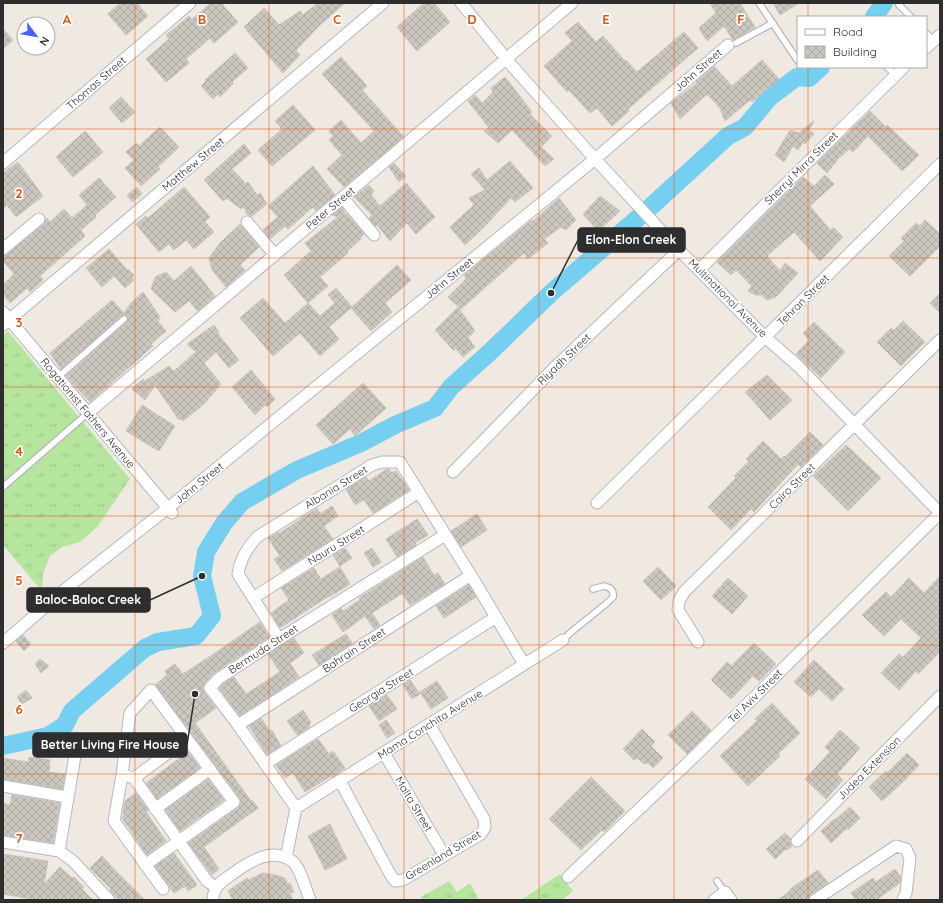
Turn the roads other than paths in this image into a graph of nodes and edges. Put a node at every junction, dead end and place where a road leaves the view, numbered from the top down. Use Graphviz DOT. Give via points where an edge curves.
graph roads {
  1 [pos="190,3"];
  2 [pos="383,3"];
  3 [pos="461,3"];
  4 [pos="572,3"];
  5 [pos="759,3"];
  6 [pos="899,5"];
  7 [pos="910,16"];
  8 [pos="773,23"];
  9 [pos="732,44"];
  10 [pos="797,59"];
  11 [pos="506,60"];
  12 [pos="901,68"];
  13 [pos="891,71"];
  14 [pos="595,159"];
  15 [pos="3,163"];
  16 [pos="940,164"];
  17 [pos="343,198"];
  18 [pos="39,219"];
  19 [pos="247,222"];
  20 [pos="374,235"];
  21 [pos="3,248"];
  22 [pos="679,250"];
  23 [pos="275,255"];
  24 [pos="699,270"];
  25 [pos="5,319"];
  26 [pos="124,319"];
  27 [pos="765,337"];
  28 [pos="940,340"];
  29 [pos="58,377"];
  30 [pos="88,413"];
  31 [pos="854,424"];
  32 [pos="453,472"];
  33 [pos="3,487"];
  34 [pos="419,492"];
  35 [pos="597,503"];
  36 [pos="170,511"];
  37 [pos="940,513"];
  38 [pos="445,535"];
  39 [pos="470,575"];
  40 [pos="593,589"];
  41 [pos="253,598"];
  42 [pos="496,617"];
  43 [pos="279,639"];
  44 [pos="563,640"];
  45 [pos="698,642"];
  46 [pos="3,643"];
  47 [pos="524,664"];
  48 [pos="940,696"];
  49 [pos="429,724"];
  50 [pos="238,725"];
  51 [pos="188,739"];
  52 [pos="77,744"];
  53 [pos="384,753"];
  54 [pos="265,764"];
  55 [pos="210,769"];
  56 [pos="122,775"];
  57 [pos="134,778"];
  58 [pos="340,781"];
  59 [pos="3,786"];
  60 [pos="68,797"];
  61 [pos="296,808"];
  62 [pos="155,809"];
  63 [pos="178,841"];
  64 [pos="797,841"];
  65 [pos="3,842"];
  66 [pos="59,851"];
  67 [pos="444,855"];
  68 [pos="286,858"];
  69 [pos="145,865"];
  70 [pos="568,877"];
  71 [pos="718,881"];
  72 [pos="216,887"];
  73 [pos="163,889"];
  74 [pos="728,896"];
  75 [pos="109,900"];
  76 [pos="213,900"];
  77 [pos="310,900"];
  78 [pos="714,900"];
  79 [pos="815,900"];
  80 [pos="903,900"];
  1 -- 15 [label="street, Thomas Street"];
  2 -- 25 [label="street, Matthew Street"];
  3 -- 11 [label="street, Multinational Avenue"];
  4 -- 11 [label="street, Peter Street"];
  5 -- 8 [label="lane"];
  6 -- 7 [label="lane"];
  8 -- 9 [label="lane"];
  8 -- 10 [label="lane"];
  9 -- 14 [label="street, John Street"];
  11 -- 14 [label="street, Multinational Avenue"];
  11 -- 17 [label="street, Peter Street"];
  12 -- 13 [label="street, Sherryl Mirra Street"];
  13 -- 24 [label="street, Sherryl Mirra Street"];
  14 -- 22 [label="street, Multinational Avenue"];
  14 -- 36 [label="street, John Street"];
  16 -- 27 [label="street, Tehran Street"];
  17 -- 20 [label="street"];
  17 -- 23 [label="street, Peter Street"];
  18 -- 21 [label="street"];
  19 -- 23 [label="street"];
  22 -- 24 [label="street, Multinational Avenue"];
  22 -- 32 [label="street, Riyadh Street" via="553,369"];
  23 -- 30 [label="street, Peter Street"];
  24 -- 27 [label="street, Multinational Avenue"];
  25 -- 29 [label="street, Rogationist Fathers Avenue"];
  26 -- 29 [label="lane"];
  27 -- 31 [label="street, Multinational Avenue" via="798,366"];
  27 -- 35 [label="street, Tehran Street"];
  28 -- 31 [label="street, Cairo Street"];
  29 -- 30 [label="street, Rogationist Fathers Avenue"];
  30 -- 33 [label="lane"];
  30 -- 36 [label="street, Rogationist Fathers Avenue"];
  31 -- 37 [label="street, Multinational Avenue"];
  31 -- 45 [label="street, Cairo Street" via="684,592 678,610"];
  34 -- 38 [label="street, Albania Street"];
  34 -- 41 [label="street, Nauru Street"];
  34 -- 41 [label="street, Albania Street" via="400,462 382,462 372,465 257,537 248,547 238,574"];
  36 -- 46 [label="street, John Street" via="68,587"];
  37 -- 70 [label="street, Tel Aviv Street"];
  38 -- 39 [label="street, Albania Street"];
  38 -- 43 [label="street, Bermuda Street"];
  39 -- 42 [label="street, Albania Street"];
  39 -- 50 [label="street, Bahrain Street"];
  40 -- 44 [label="lane" via="604,586 610,588 613,597"];
  41 -- 43 [label="street, Albania Street"];
  42 -- 47 [label="street, Albania Street"];
  42 -- 54 [label="street, Georgia Street"];
  43 -- 50 [label="street, Bermuda Street" via="218,679 210,688"];
  44 -- 47 [label="street, Mama Conchita Avenue"];
  47 -- 49 [label="street, Mama Conchita Avenue"];
  48 -- 64 [label="street, Judea Extension"];
  49 -- 53 [label="street, Mama Conchita Avenue"];
  49 -- 67 [label="street, Greenland Street" via="485,824 481,834"];
  50 -- 54 [label="street, Bermuda Street"];
  51 -- 55 [label="street"];
  51 -- 56 [label="street" via="151,690 130,713"];
  51 -- 57 [label="street"];
  52 -- 60 [label="street"];
  53 -- 58 [label="street, Mama Conchita Avenue"];
  53 -- 67 [label="street, Malta Street"];
  54 -- 61 [label="street, Bermuda Street"];
  55 -- 62 [label="street"];
  55 -- 63 [label="street" via="234,802"];
  56 -- 57 [label="street"];
  56 -- 69 [label="street" via="114,821"];
  57 -- 62 [label="street"];
  58 -- 61 [label="street, Mama Conchita Avenue"];
  58 -- 67 [label="street, Greenland Street" via="395,881 403,880"];
  59 -- 60 [label="street"];
  60 -- 66 [label="street"];
  61 -- 68 [label="street"];
  62 -- 63 [label="street"];
  63 -- 69 [label="street"];
  63 -- 72 [label="street" via="207,881"];
  65 -- 66 [label="street"];
  66 -- 75 [label="street" via="78,866"];
  68 -- 72 [label="street" via="267,856 253,860"];
  68 -- 77 [label="street" via="296,865"];
  69 -- 73 [label="street"];
  71 -- 74 [label="lane"];
  72 -- 76 [label="street"];
  74 -- 78 [label="street"];
  79 -- 80 [label="street" via="896,846 906,850 910,858"];
}
